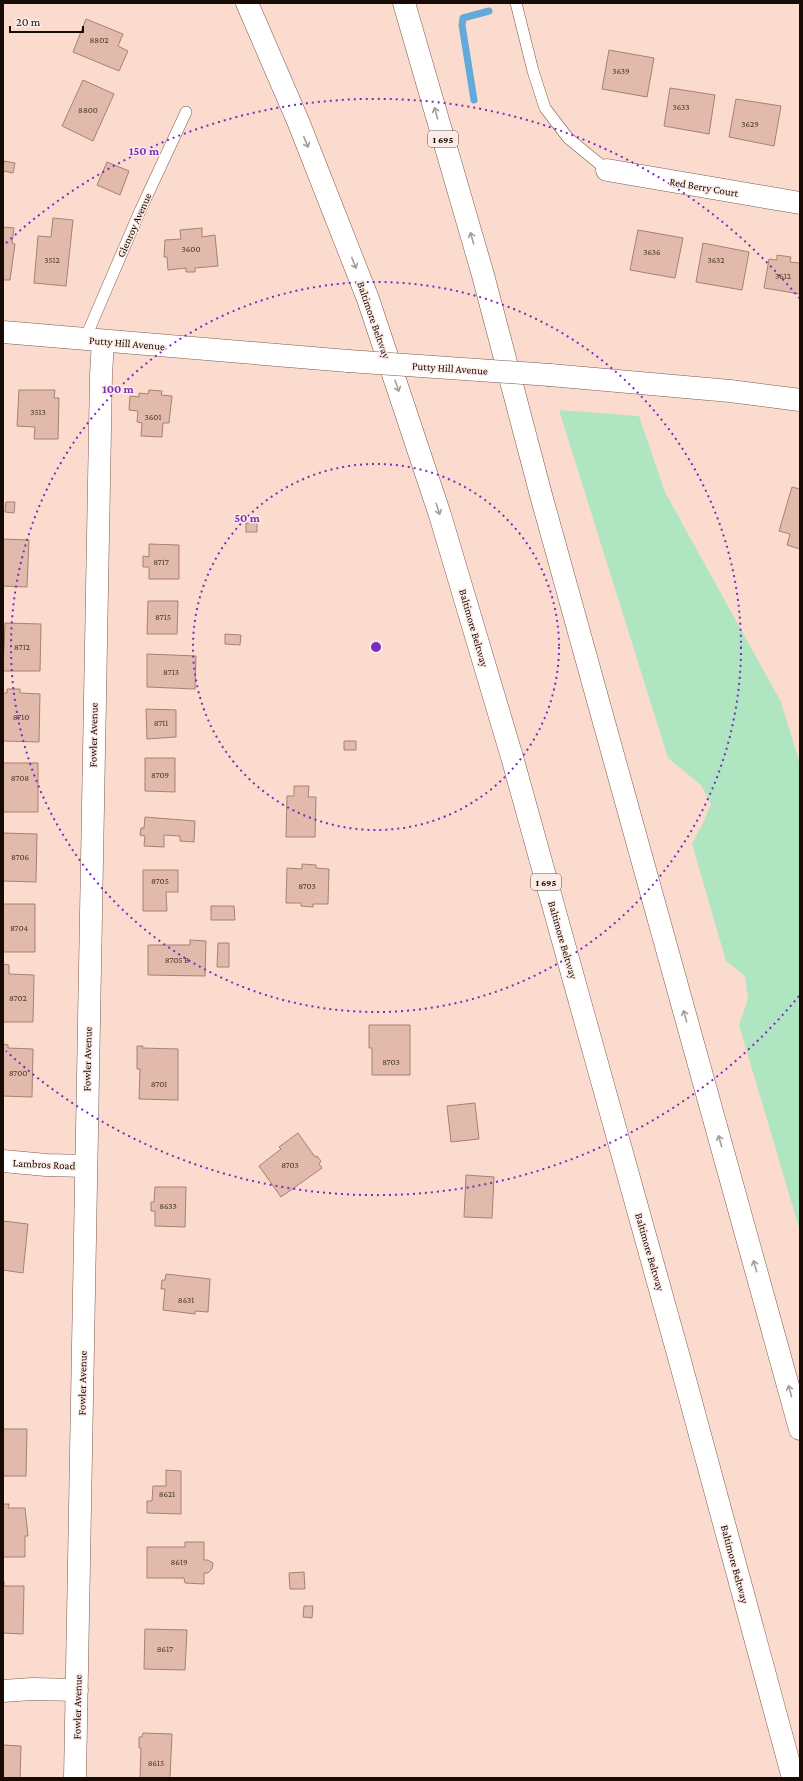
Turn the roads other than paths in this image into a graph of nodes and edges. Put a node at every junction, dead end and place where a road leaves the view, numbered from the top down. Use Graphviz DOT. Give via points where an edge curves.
graph roads {
  1 [pos="242,3"];
  2 [pos="247,3"];
  3 [pos="404,3"];
  4 [pos="516,3"];
  5 [pos="186,112"];
  6 [pos="298,121"];
  7 [pos="607,170"];
  8 [pos="800,203"];
  9 [pos="3,332"];
  10 [pos="94,340"];
  11 [pos="800,400"];
  12 [pos="3,1161"];
  13 [pos="86,1166"];
  14 [pos="800,1429"];
  15 [pos="77,1690"];
  16 [pos="3,1691"];
  17 [pos="75,1778"];
  18 [pos="793,1778"];
  1 -- 6 [label="main road"];
  2 -- 6 [label="main road, Baltimore Beltway / I 695"];
  14 -- 3 [label="main road, I 695, one-way" via="541,495 483,275"];
  4 -- 7 [label="lane" via="545,108 568,138"];
  5 -- 10 [label="lane, Glenroy Avenue" via="140,211"];
  6 -- 18 [label="main road, Baltimore Beltway / I 695, one-way" via="368,299 440,515 512,758"];
  7 -- 8 [label="main road, Red Berry Court"];
  9 -- 10 [label="main road, Putty Hill Avenue"];
  10 -- 11 [label="main road, Putty Hill Avenue, bridge" via="730,391"];
  10 -- 13 [label="main road, Fowler Avenue" via="100,374"];
  12 -- 13 [label="main road, Lambros Road"];
  13 -- 15 [label="main road, Fowler Avenue"];
  15 -- 16 [label="main road"];
  15 -- 17 [label="main road, Fowler Avenue"];
}
